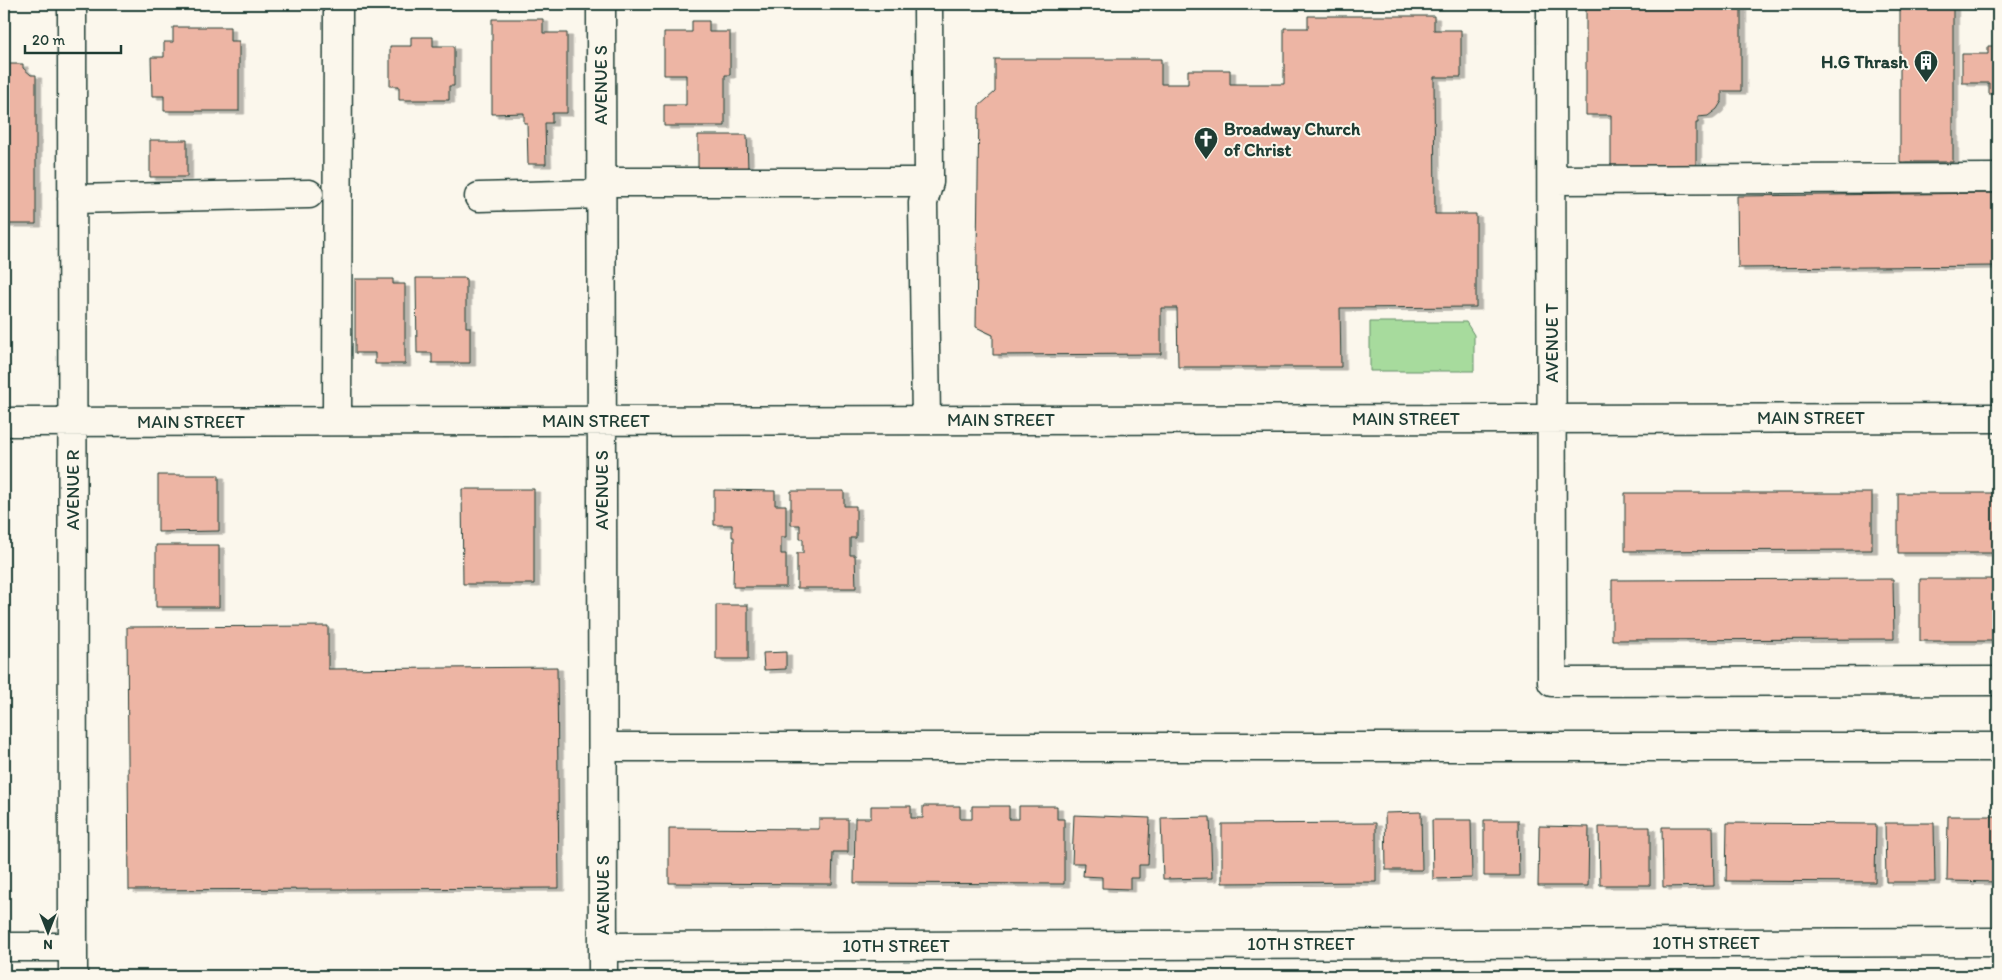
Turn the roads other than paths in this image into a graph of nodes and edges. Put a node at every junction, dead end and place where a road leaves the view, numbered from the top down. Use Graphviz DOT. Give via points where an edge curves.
graph roads {
  1 [pos="72,4"];
  2 [pos="338,4"];
  3 [pos="600,4"];
  4 [pos="928,4"];
  5 [pos="1551,4"];
  6 [pos="1998,178"];
  7 [pos="1552,180"];
  8 [pos="929,182"];
  9 [pos="601,188"];
  10 [pos="309,194"];
  11 [pos="479,197"];
  12 [pos="72,199"];
  13 [pos="1998,418"];
  14 [pos="1552,419"];
  15 [pos="926,420"];
  16 [pos="337,421"];
  17 [pos="601,421"];
  18 [pos="4,422"];
  19 [pos="73,422"];
  20 [pos="1998,681"];
  21 [pos="603,748"];
  22 [pos="1998,748"];
  23 [pos="1998,942"];
  24 [pos="4,947"];
  25 [pos="73,947"];
  26 [pos="603,947"];
  27 [pos="73,976"];
  28 [pos="603,976"];
  1 -- 12 [label="street, AVENUE R"];
  2 -- 16 [label="street"];
  3 -- 9 [label="street, AVENUE S"];
  4 -- 8 [label="street"];
  5 -- 7 [label="street, AVENUE T"];
  6 -- 7 [label="street"];
  7 -- 14 [label="street, AVENUE T"];
  8 -- 9 [label="street"];
  8 -- 15 [label="street" via="923,203"];
  9 -- 11 [label="street"];
  9 -- 17 [label="street, AVENUE S"];
  10 -- 12 [label="street"];
  12 -- 19 [label="street, AVENUE R"];
  13 -- 14 [label="street, MAIN STREET"];
  14 -- 15 [label="street, MAIN STREET"];
  14 -- 20 [label="street, AVENUE T" via="1552,682"];
  15 -- 17 [label="street, MAIN STREET"];
  16 -- 17 [label="street, MAIN STREET"];
  16 -- 19 [label="street, MAIN STREET"];
  17 -- 21 [label="street, AVENUE S"];
  18 -- 19 [label="street, MAIN STREET"];
  19 -- 25 [label="street, AVENUE R"];
  21 -- 22 [label="street"];
  21 -- 26 [label="street, AVENUE S"];
  23 -- 26 [label="street, 10TH STREET"];
  24 -- 25 [label="street"];
  25 -- 27 [label="street, AVENUE R"];
  26 -- 28 [label="street, AVENUE S"];
}
